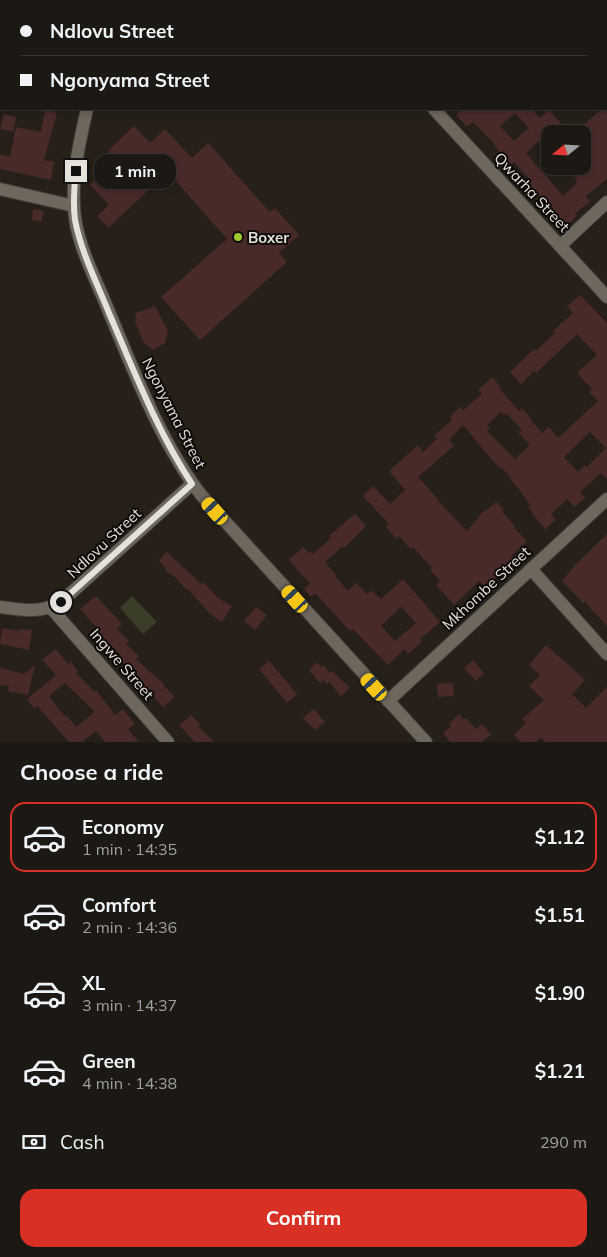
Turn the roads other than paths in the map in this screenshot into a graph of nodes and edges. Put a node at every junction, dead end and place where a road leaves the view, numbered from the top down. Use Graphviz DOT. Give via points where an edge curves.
graph roads {
  1 [pos="87,110"];
  2 [pos="435,110"];
  3 [pos="0,190"];
  4 [pos="607,202"];
  5 [pos="74,206"];
  6 [pos="560,246"];
  7 [pos="607,297"];
  8 [pos="192,484"];
  9 [pos="607,499"];
  10 [pos="531,569"];
  11 [pos="0,607"];
  12 [pos="51,608"];
  13 [pos="607,654"];
  14 [pos="388,701"];
  15 [pos="163,740"];
  16 [pos="426,742"];
  1 -- 5 [label="street, Ngonyama Street" via="77,159"];
  2 -- 6 [label="street, Qwarha Street"];
  3 -- 5 [label="street"];
  4 -- 6 [label="street"];
  5 -- 8 [label="street, Ngonyama Street" via="86,256 122,344 156,418"];
  6 -- 7 [label="street, Qwarha Street"];
  8 -- 12 [label="street, Ndlovu Street" via="70,596"];
  8 -- 14 [label="street, Ngonyama Street"];
  9 -- 10 [label="street, Mkhombe Street"];
  10 -- 13 [label="street"];
  10 -- 14 [label="street, Mkhombe Street"];
  11 -- 12 [label="street, Ndlovu Street" via="32,611"];
  12 -- 15 [label="street, Ingwe Street"];
  14 -- 16 [label="street, Ngonyama Street"];
}
